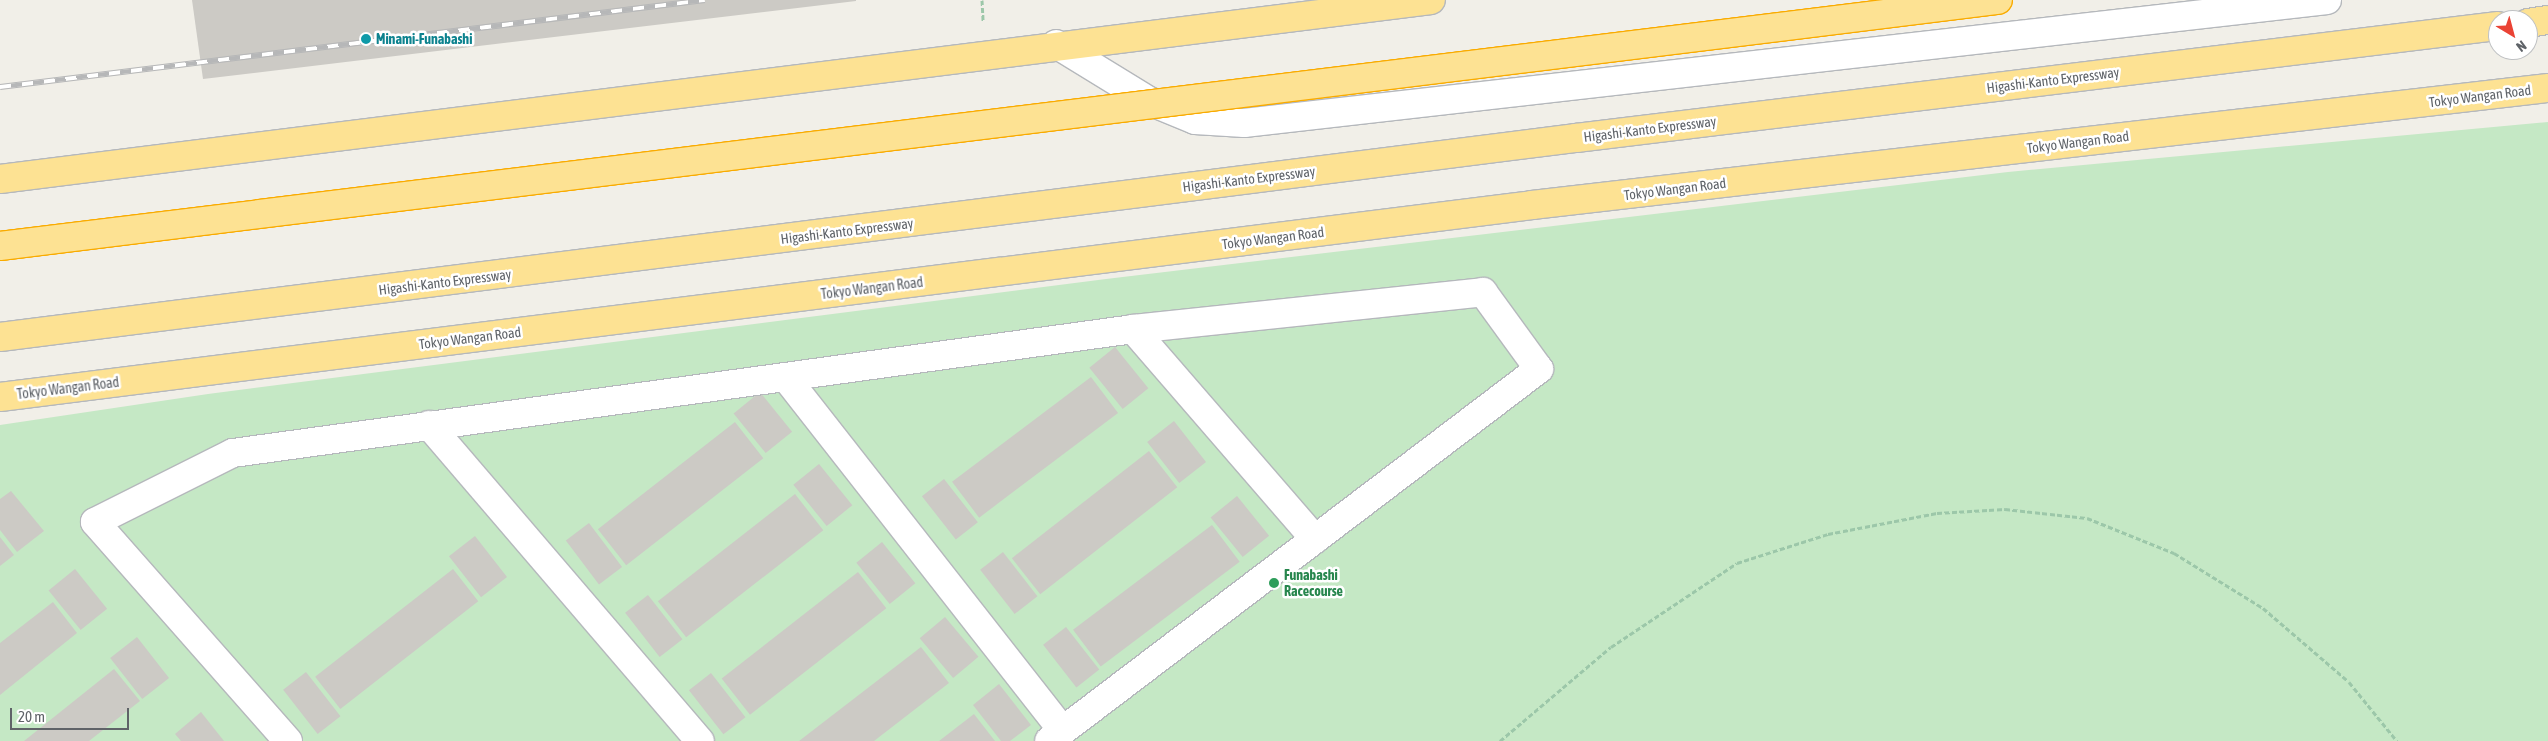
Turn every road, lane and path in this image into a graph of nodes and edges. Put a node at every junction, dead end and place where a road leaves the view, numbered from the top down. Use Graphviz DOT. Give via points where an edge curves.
graph roads {
  1 [pos="982,0"];
  2 [pos="1431,0"];
  3 [pos="1998,0"];
  4 [pos="2327,0"];
  5 [pos="2488,27"];
  6 [pos="984,30"];
  7 [pos="1056,44"];
  8 [pos="2548,88"];
  9 [pos="0,179"];
  10 [pos="0,246"];
  11 [pos="1133,329"];
  12 [pos="0,337"];
  13 [pos="787,379"];
  14 [pos="0,397"];
  15 [pos="429,425"];
  16 [pos="1315,539"];
  17 [pos="1056,736"];
  18 [pos="288,741"];
  19 [pos="700,741"];
  20 [pos="1500,741"];
  21 [pos="2397,741"];
  1 -- 6 [label="path"];
  2 -- 7 [label="highway"];
  3 -- 10 [label="highway, bridge"];
  4 -- 7 [label="street" via="1244,123 1195,120 1149,101"];
  5 -- 12 [label="highway, Higashi-Kanto Expressway" via="1576,138"];
  7 -- 9 [label="highway"];
  8 -- 14 [label="highway, Tokyo Wangan Road" via="1532,205"];
  11 -- 13 [label="street"];
  11 -- 16 [label="street"];
  11 -- 16 [label="street" via="1483,292 1540,369"];
  13 -- 15 [label="street"];
  13 -- 17 [label="street"];
  15 -- 18 [label="street" via="233,453 95,522"];
  15 -- 19 [label="street"];
  16 -- 17 [label="street"];
  20 -- 21 [label="path" via="1611,647 1737,563 1828,534 1937,513 2005,510 2087,518 2174,553 2263,608 2349,682"];
}
